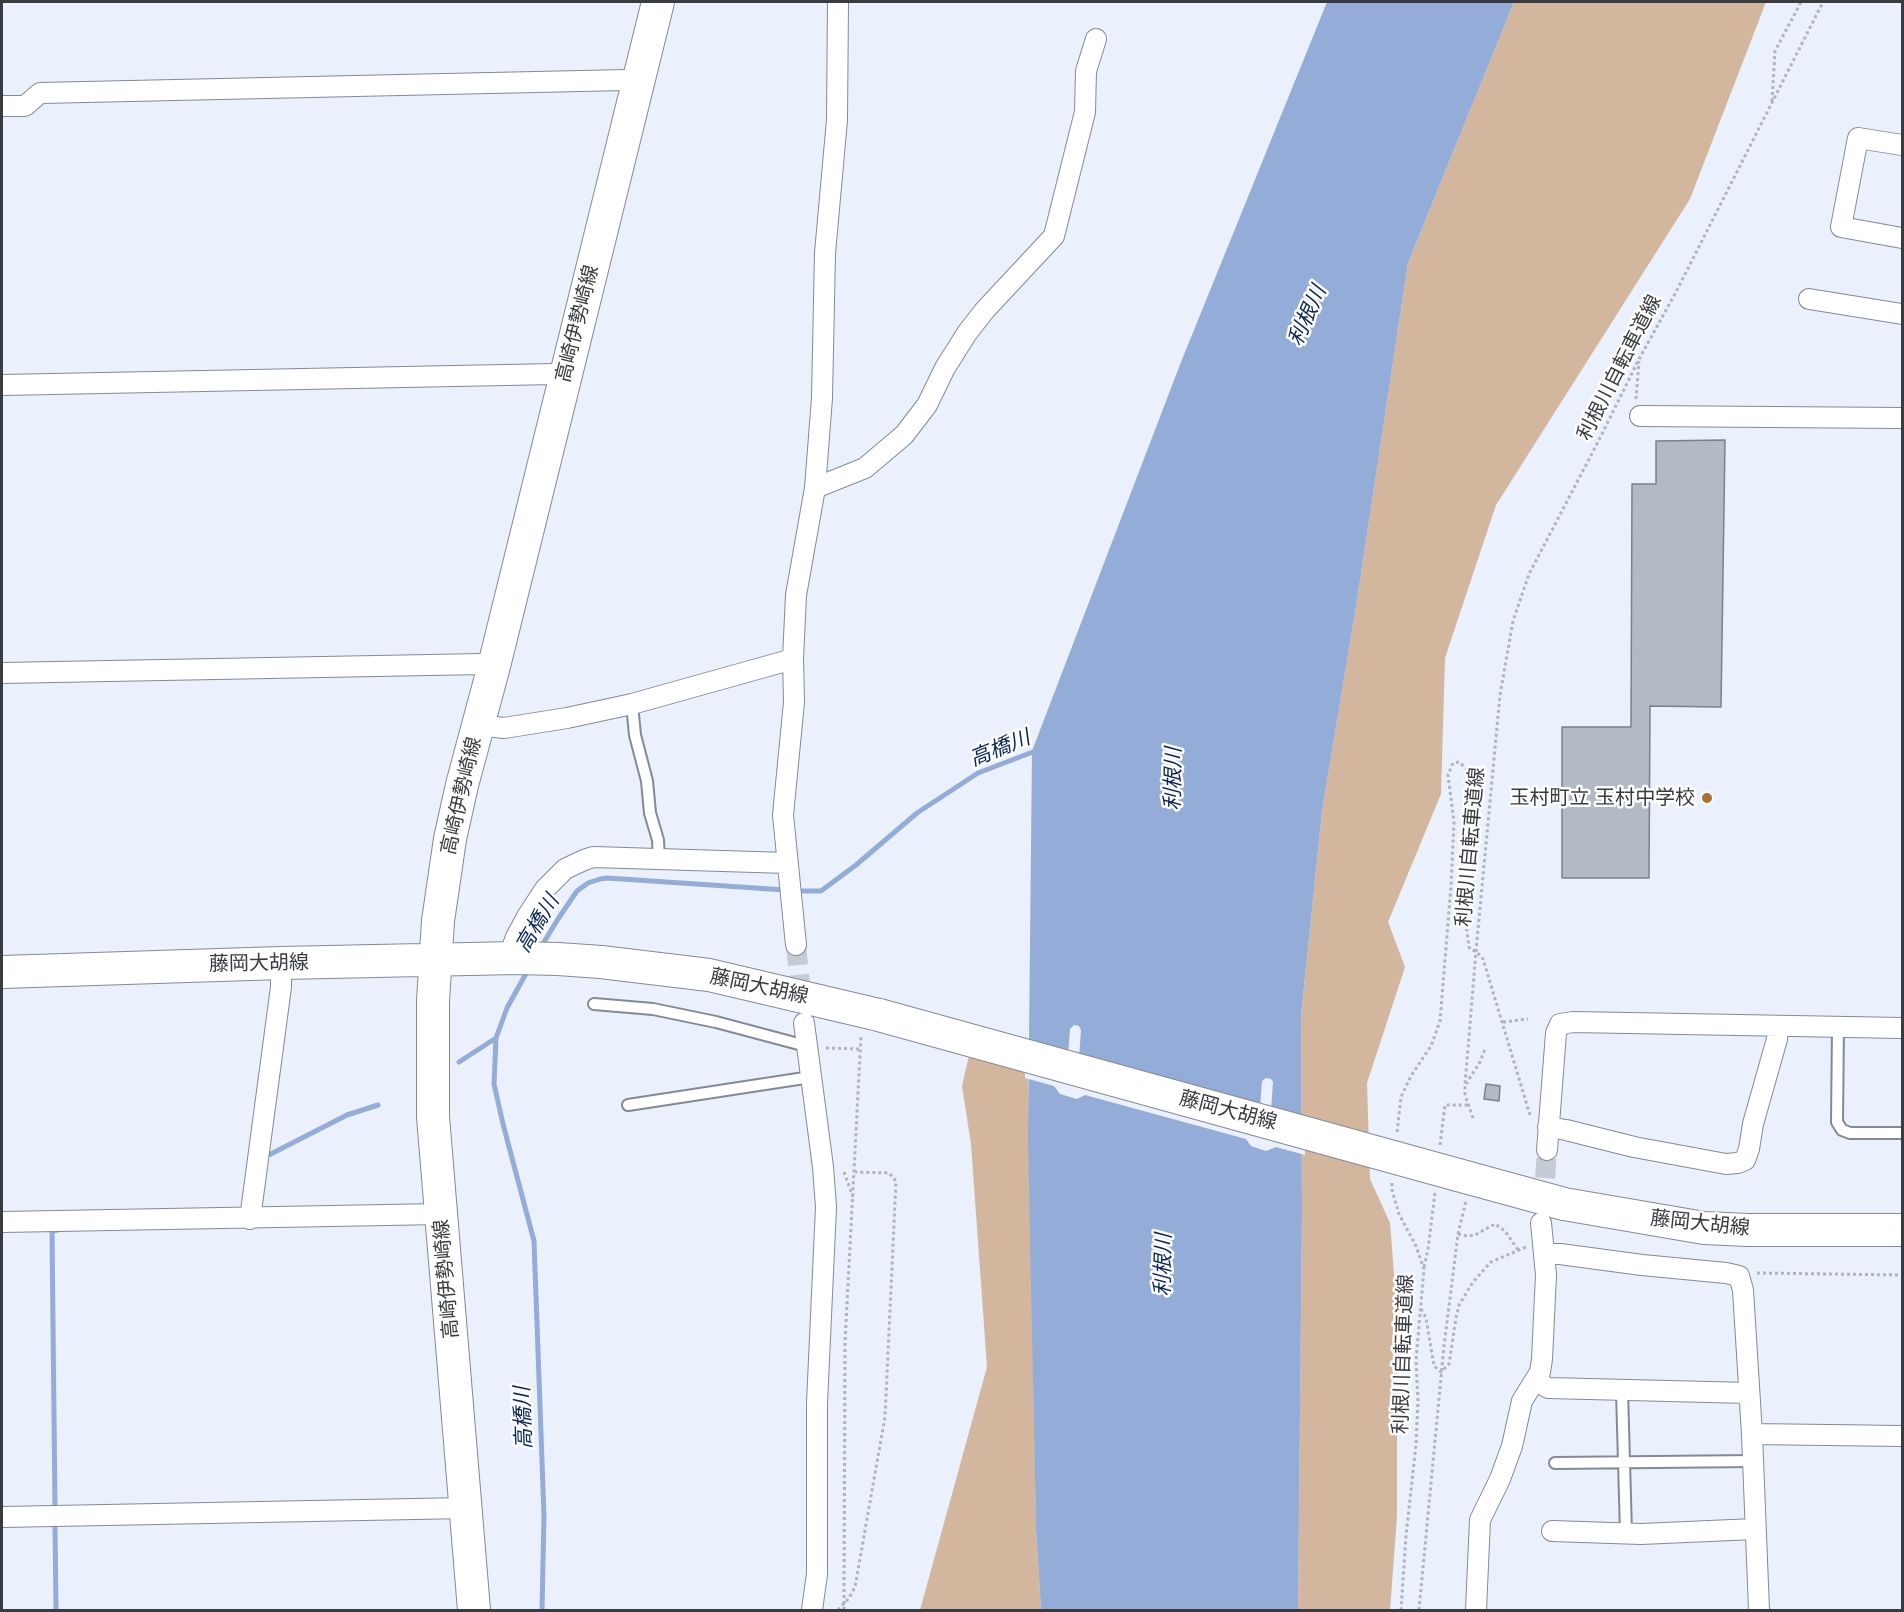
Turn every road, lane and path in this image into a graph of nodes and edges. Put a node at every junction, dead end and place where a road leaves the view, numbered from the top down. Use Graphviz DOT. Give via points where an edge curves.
graph roads {
  1 [pos="658,2"];
  2 [pos="838,2"];
  3 [pos="1801,2"];
  4 [pos="1823,2"];
  5 [pos="1096,39"];
  6 [pos="638,82"];
  7 [pos="1772,103"];
  8 [pos="2,106"];
  9 [pos="1902,145"];
  10 [pos="1902,238"];
  11 [pos="1809,299"];
  12 [pos="1902,314"];
  13 [pos="1639,359"];
  14 [pos="565,378"];
  15 [pos="2,386"];
  16 [pos="1638,411"];
  17 [pos="1902,418"];
  18 [pos="815,488"];
  19 [pos="793,659"];
  20 [pos="494,666"];
  21 [pos="2,673"];
  22 [pos="632,704"];
  23 [pos="478,725"];
  24 [pos="659,859"];
  25 [pos="787,871"];
  26 [pos="796,945"];
  27 [pos="1476,951"];
  28 [pos="512,959"];
  29 [pos="435,961"];
  30 [pos="281,963"];
  31 [pos="2,972"];
  32 [pos="594,1004"];
  33 [pos="1528,1019"];
  34 [pos="871,1021"];
  35 [pos="1503,1022"];
  36 [pos="804,1023"];
  37 [pos="1778,1027"];
  38 [pos="1838,1027"];
  39 [pos="1902,1028"];
  40 [pos="812,1047"];
  41 [pos="860,1049"];
  42 [pos="1485,1049"];
  43 [pos="811,1077"];
  44 [pos="1465,1085"];
  45 [pos="1469,1104"];
  46 [pos="1452,1105"];
  47 [pos="628,1106"];
  48 [pos="1473,1118"];
  49 [pos="1540,1125"];
  50 [pos="1902,1132"];
  51 [pos="1396,1137"];
  52 [pos="1547,1150"];
  53 [pos="855,1172"];
  54 [pos="1393,1179"];
  55 [pos="1463,1185"];
  56 [pos="441,1214"];
  57 [pos="250,1219"];
  58 [pos="2,1222"];
  59 [pos="1542,1223"];
  60 [pos="1902,1230"];
  61 [pos="1458,1234"];
  62 [pos="1537,1250"];
  63 [pos="1519,1251"];
  64 [pos="1752,1272"];
  65 [pos="1902,1275"];
  66 [pos="1420,1308"];
  67 [pos="1441,1372"];
  68 [pos="1535,1380"];
  69 [pos="1622,1391"];
  70 [pos="1749,1393"];
  71 [pos="1752,1434"];
  72 [pos="1902,1436"];
  73 [pos="1754,1461"];
  74 [pos="1555,1463"];
  75 [pos="1623,1463"];
  76 [pos="466,1508"];
  77 [pos="2,1517"];
  78 [pos="1755,1529"];
  79 [pos="1552,1531"];
  80 [pos="1626,1533"];
  81 [pos="844,1605"];
  82 [pos="474,1611"];
  83 [pos="812,1611"];
  84 [pos="838,1611"];
  85 [pos="844,1611"];
  86 [pos="1401,1611"];
  87 [pos="1419,1611"];
  88 [pos="1476,1611"];
  89 [pos="1759,1611"];
  1 -- 6 [label="main road, 高崎伊勢崎線"];
  2 -- 18 [label="street" via="837,120 825,253 822,398"];
  3 -- 7 [label="path" via="1775,51"];
  4 -- 7 [label="path, 利根川自転車道線"];
  5 -- 18 [label="street" via="1086,71 1084,112 1054,236 967,333 927,405 904,435 865,468"];
  6 -- 8 [label="street" via="39,93 25,106"];
  6 -- 14 [label="main road, 高崎伊勢崎線"];
  7 -- 13 [label="path, 利根川自転車道線"];
  9 -- 10 [label="street" via="1858,138 1841,227"];
  11 -- 12 [label="street"];
  13 -- 16 [label="path"];
  13 -- 27 [label="path, 利根川自転車道線" via="1529,574 1513,621 1500,695"];
  14 -- 15 [label="street" via="555,374"];
  14 -- 20 [label="main road, 高崎伊勢崎線"];
  16 -- 17 [label="street"];
  18 -- 19 [label="street" via="796,595"];
  19 -- 22 [label="street"];
  19 -- 25 [label="street" via="794,702 783,815"];
  20 -- 21 [label="street"];
  20 -- 23 [label="main road, 高崎伊勢崎線"];
  22 -- 23 [label="street" via="512,728"];
  22 -- 24 [label="lane"];
  23 -- 29 [label="main road, 高崎伊勢崎線" via="450,839"];
  24 -- 25 [label="street"];
  24 -- 28 [label="street" via="593,857 565,869 545,889 528,915"];
  25 -- 26 [label="street"];
  27 -- 35 [label="path" via="1483,959"];
  27 -- 44 [label="path"];
  27 -- 51 [label="path, 利根川自転車道線" via="1469,947 1466,924 1470,776 1459,762 1453,763 1448,775 1454,822 1440,1021 1431,1046 1401,1097"];
  28 -- 29 [label="main road, 藤岡大胡線"];
  28 -- 34 [label="main road, 藤岡大胡線" via="601,962 709,975 758,985"];
  29 -- 30 [label="main road, 藤岡大胡線"];
  29 -- 56 [label="main road, 高崎伊勢崎線" via="432,1089"];
  30 -- 31 [label="main road, 藤岡大胡線"];
  30 -- 57 [label="street"];
  32 -- 40 [label="lane" via="664,1011"];
  33 -- 35 [label="path"];
  34 -- 41 [label="path"];
  34 -- 55 [label="main road, 藤岡大胡線, bridge"];
  35 -- 49 [label="path"];
  36 -- 40 [label="street"];
  37 -- 38 [label="street"];
  37 -- 49 [label="street" via="1560,1024"];
  37 -- 49 [label="street" via="1749,1149 1745,1160 1738,1163 1634,1147"];
  38 -- 39 [label="street"];
  38 -- 50 [label="lane" via="1837,1122 1850,1133"];
  40 -- 41 [label="path"];
  40 -- 43 [label="street"];
  41 -- 53 [label="path"];
  42 -- 44 [label="path"];
  43 -- 47 [label="lane"];
  43 -- 83 [label="street" via="826,1207 817,1403 817,1574"];
  44 -- 45 [label="path"];
  45 -- 46 [label="path"];
  45 -- 48 [label="path"];
  49 -- 52 [label="street"];
  53 -- 81 [label="path" via="845,1342"];
  53 -- 81 [label="path" via="889,1173 896,1182 885,1417 855,1587"];
  54 -- 66 [label="path, 利根川自転車道線" via="1399,1214 1424,1269"];
  55 -- 60 [label="main road, 藤岡大胡線" via="1704,1228"];
  55 -- 61 [label="path"];
  56 -- 57 [label="street"];
  56 -- 76 [label="main road, 高崎伊勢崎線"];
  57 -- 58 [label="street"];
  59 -- 62 [label="street"];
  61 -- 63 [label="path" via="1475,1234 1495,1224"];
  61 -- 67 [label="path"];
  62 -- 63 [label="path"];
  62 -- 68 [label="street" via="1546,1305 1542,1359"];
  62 -- 70 [label="street" via="1739,1276"];
  63 -- 67 [label="path" via="1491,1262 1465,1294 1456,1318 1449,1364"];
  64 -- 65 [label="path"];
  66 -- 67 [label="path" via="1426,1318 1434,1366"];
  66 -- 86 [label="path, 利根川自転車道線" via="1416,1444"];
  67 -- 87 [label="path"];
  68 -- 69 [label="street" via="1548,1388"];
  68 -- 88 [label="street" via="1522,1401 1512,1446 1480,1520"];
  69 -- 70 [label="street"];
  69 -- 75 [label="lane"];
  70 -- 71 [label="street"];
  71 -- 72 [label="street"];
  71 -- 73 [label="street"];
  73 -- 75 [label="lane"];
  73 -- 78 [label="street"];
  74 -- 75 [label="lane"];
  75 -- 80 [label="lane"];
  76 -- 77 [label="street"];
  76 -- 82 [label="main road, 高崎伊勢崎線"];
  78 -- 80 [label="street"];
  78 -- 89 [label="street"];
  79 -- 80 [label="street"];
  81 -- 84 [label="path"];
  81 -- 85 [label="path"];
}
